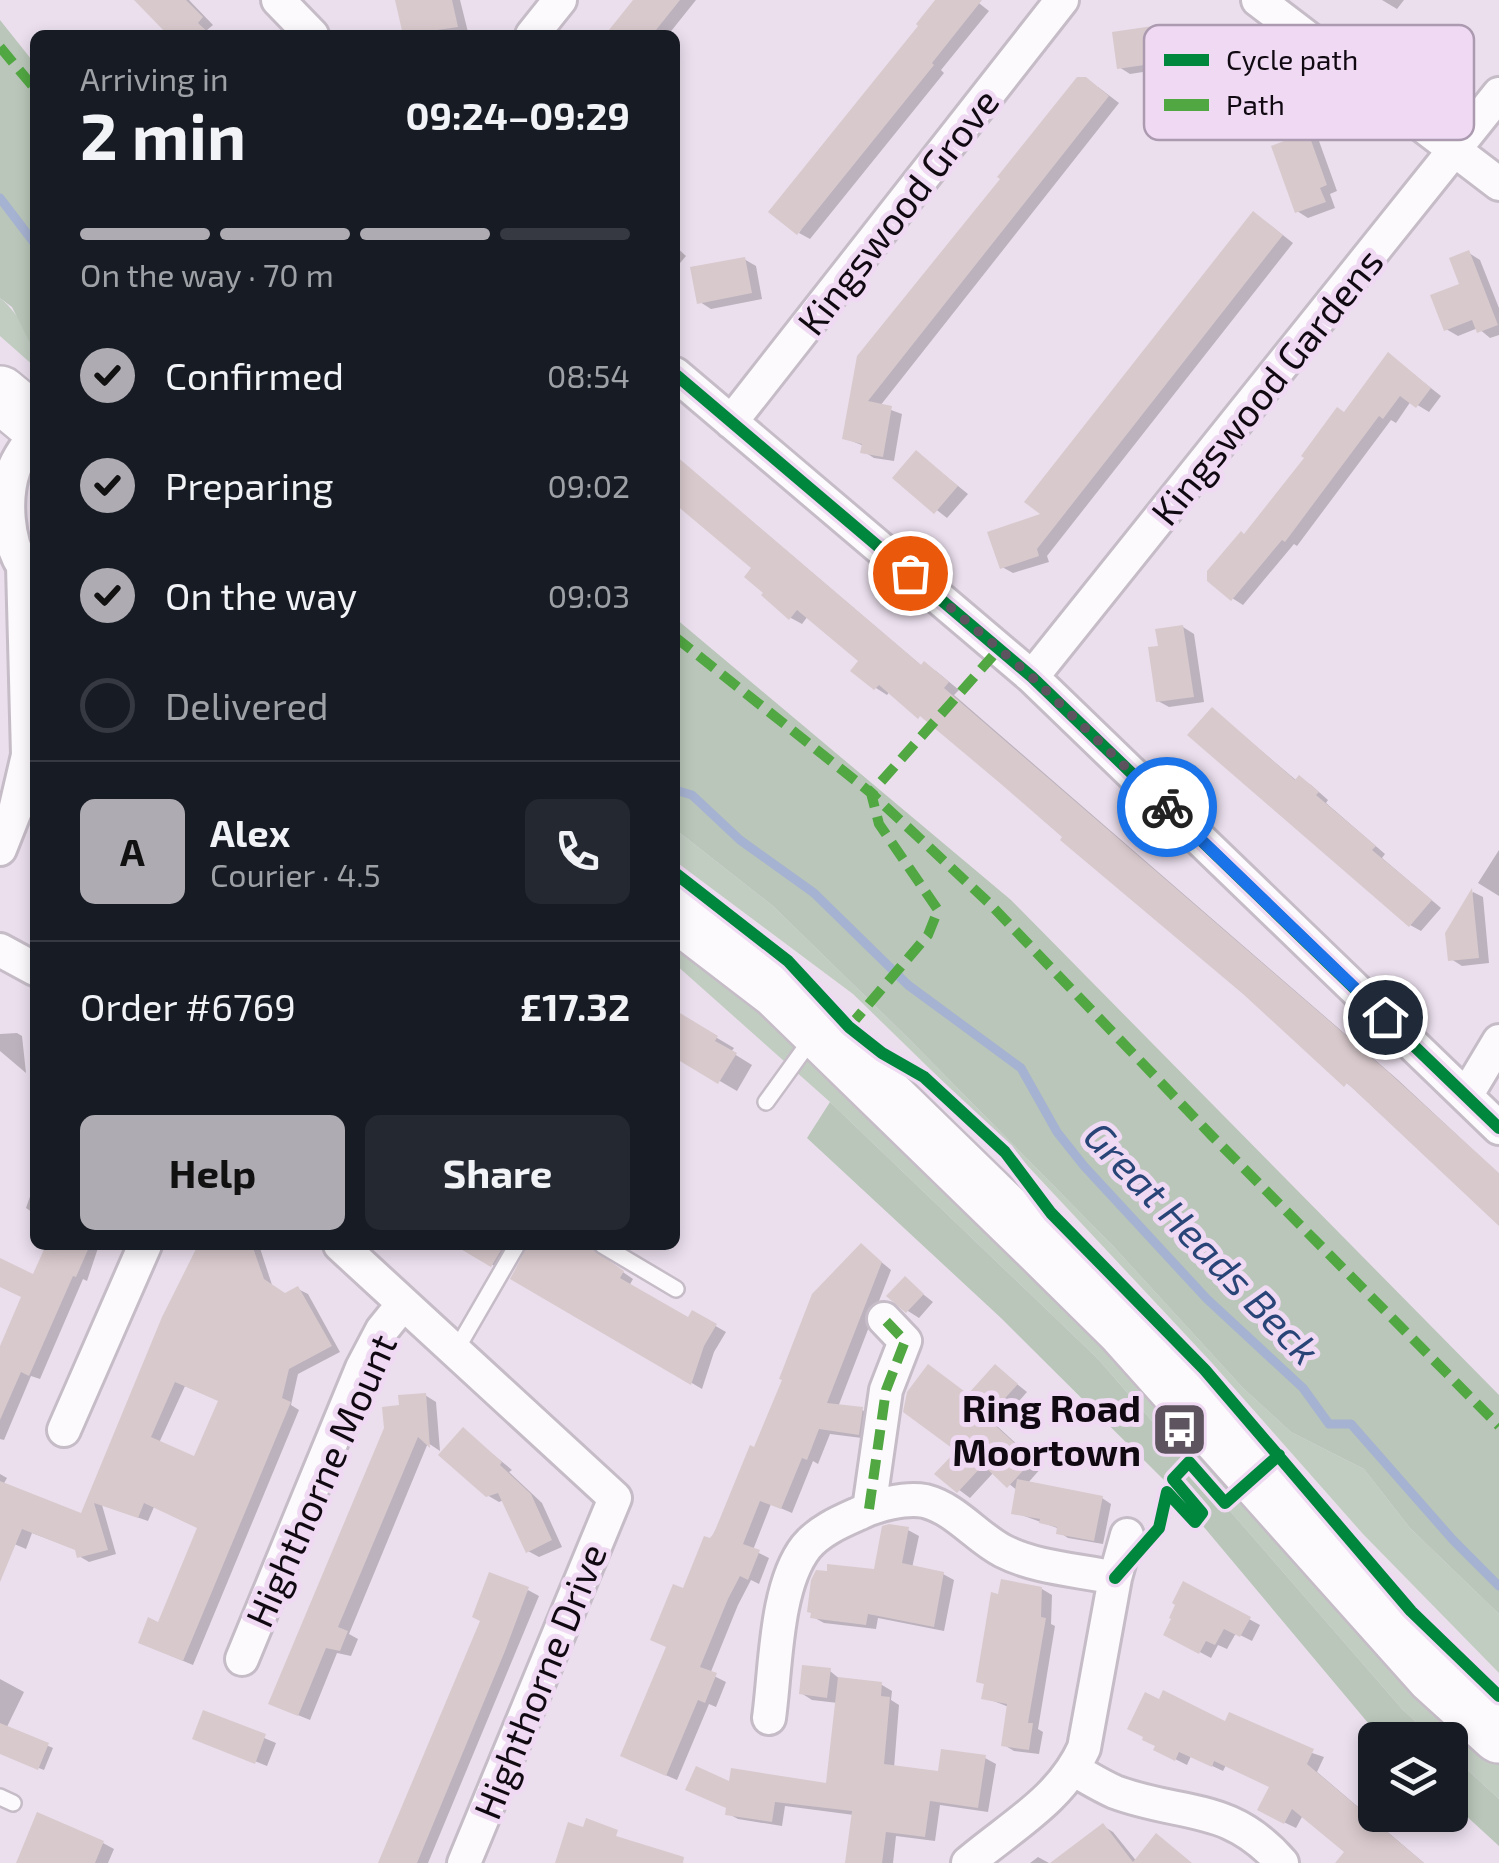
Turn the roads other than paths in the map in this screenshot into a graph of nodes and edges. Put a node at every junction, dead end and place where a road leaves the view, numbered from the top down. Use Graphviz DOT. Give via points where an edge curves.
graph roads {
  1 [pos="278,0"];
  2 [pos="560,0"];
  3 [pos="1062,0"];
  4 [pos="1258,0"];
  5 [pos="1291,25"];
  6 [pos="307,30"];
  7 [pos="536,30"];
  8 [pos="1499,94"];
  9 [pos="1474,126"];
  10 [pos="1441,140"];
  11 [pos="1463,140"];
  12 [pos="1455,151"];
  13 [pos="1499,184"];
  14 [pos="680,378"];
  15 [pos="0,394"];
  16 [pos="30,420"];
  17 [pos="731,422"];
  18 [pos="30,442"];
  19 [pos="29,559"];
  20 [pos="1032,677"];
  21 [pos="0,849"];
  22 [pos="680,916"];
  23 [pos="0,950"];
  24 [pos="30,966"];
  25 [pos="819,1030"];
  26 [pos="1499,1041"];
  27 [pos="1466,1096"];
  28 [pos="766,1102"];
  29 [pos="1499,1128"];
  30 [pos="143,1250"];
  31 [pos="345,1250"];
  32 [pos="514,1250"];
  33 [pos="611,1250"];
  34 [pos="676,1288"];
  35 [pos="403,1304"];
  36 [pos="884,1319"];
  37 [pos="456,1352"];
  38 [pos="64,1430"];
  39 [pos="869,1509"];
  40 [pos="1126,1536"];
  41 [pos="1115,1578"];
  42 [pos="242,1658"];
  43 [pos="769,1718"];
  44 [pos="1499,1735"];
  45 [pos="1074,1770"];
  46 [pos="464,1863"];
  47 [pos="968,1863"];
  48 [pos="1282,1863"];
  1 -- 6 [label="street"];
  2 -- 7 [label="street"];
  3 -- 17 [label="street, Kingswood Grove"];
  4 -- 5 [label="street"];
  8 -- 9 [label="street, Kingswood Gardens"];
  10 -- 12 [label="street"];
  11 -- 12 [label="street, Kingswood Gardens"];
  12 -- 13 [label="street"];
  12 -- 20 [label="street, Kingswood Gardens"];
  14 -- 17 [label="street"];
  15 -- 16 [label="highway"];
  17 -- 20 [label="street"];
  18 -- 19 [label="street" via="11,486 12,548"];
  19 -- 21 [label="street" via="28,754"];
  20 -- 27 [label="street"];
  22 -- 25 [label="highway"];
  23 -- 24 [label="street"];
  25 -- 28 [label="lane"];
  25 -- 44 [label="highway" via="1124,1329 1434,1676"];
  26 -- 27 [label="street"];
  27 -- 29 [label="street"];
  30 -- 38 [label="street"];
  31 -- 35 [label="street"];
  32 -- 37 [label="lane"];
  33 -- 34 [label="lane"];
  35 -- 37 [label="street"];
  35 -- 42 [label="street, Highthorne Mount" via="366,1358"];
  36 -- 39 [label="street" via="906,1342 886,1390"];
  37 -- 46 [label="street, Highthorne Drive" via="615,1498"];
  39 -- 41 [label="street" via="924,1501 1002,1550"];
  39 -- 43 [label="street" via="830,1527 794,1569 784,1598"];
  40 -- 41 [label="street"];
  41 -- 45 [label="street" via="1084,1748"];
  45 -- 47 [label="street"];
  45 -- 48 [label="street" via="1113,1791 1213,1814 1244,1828"];
}
